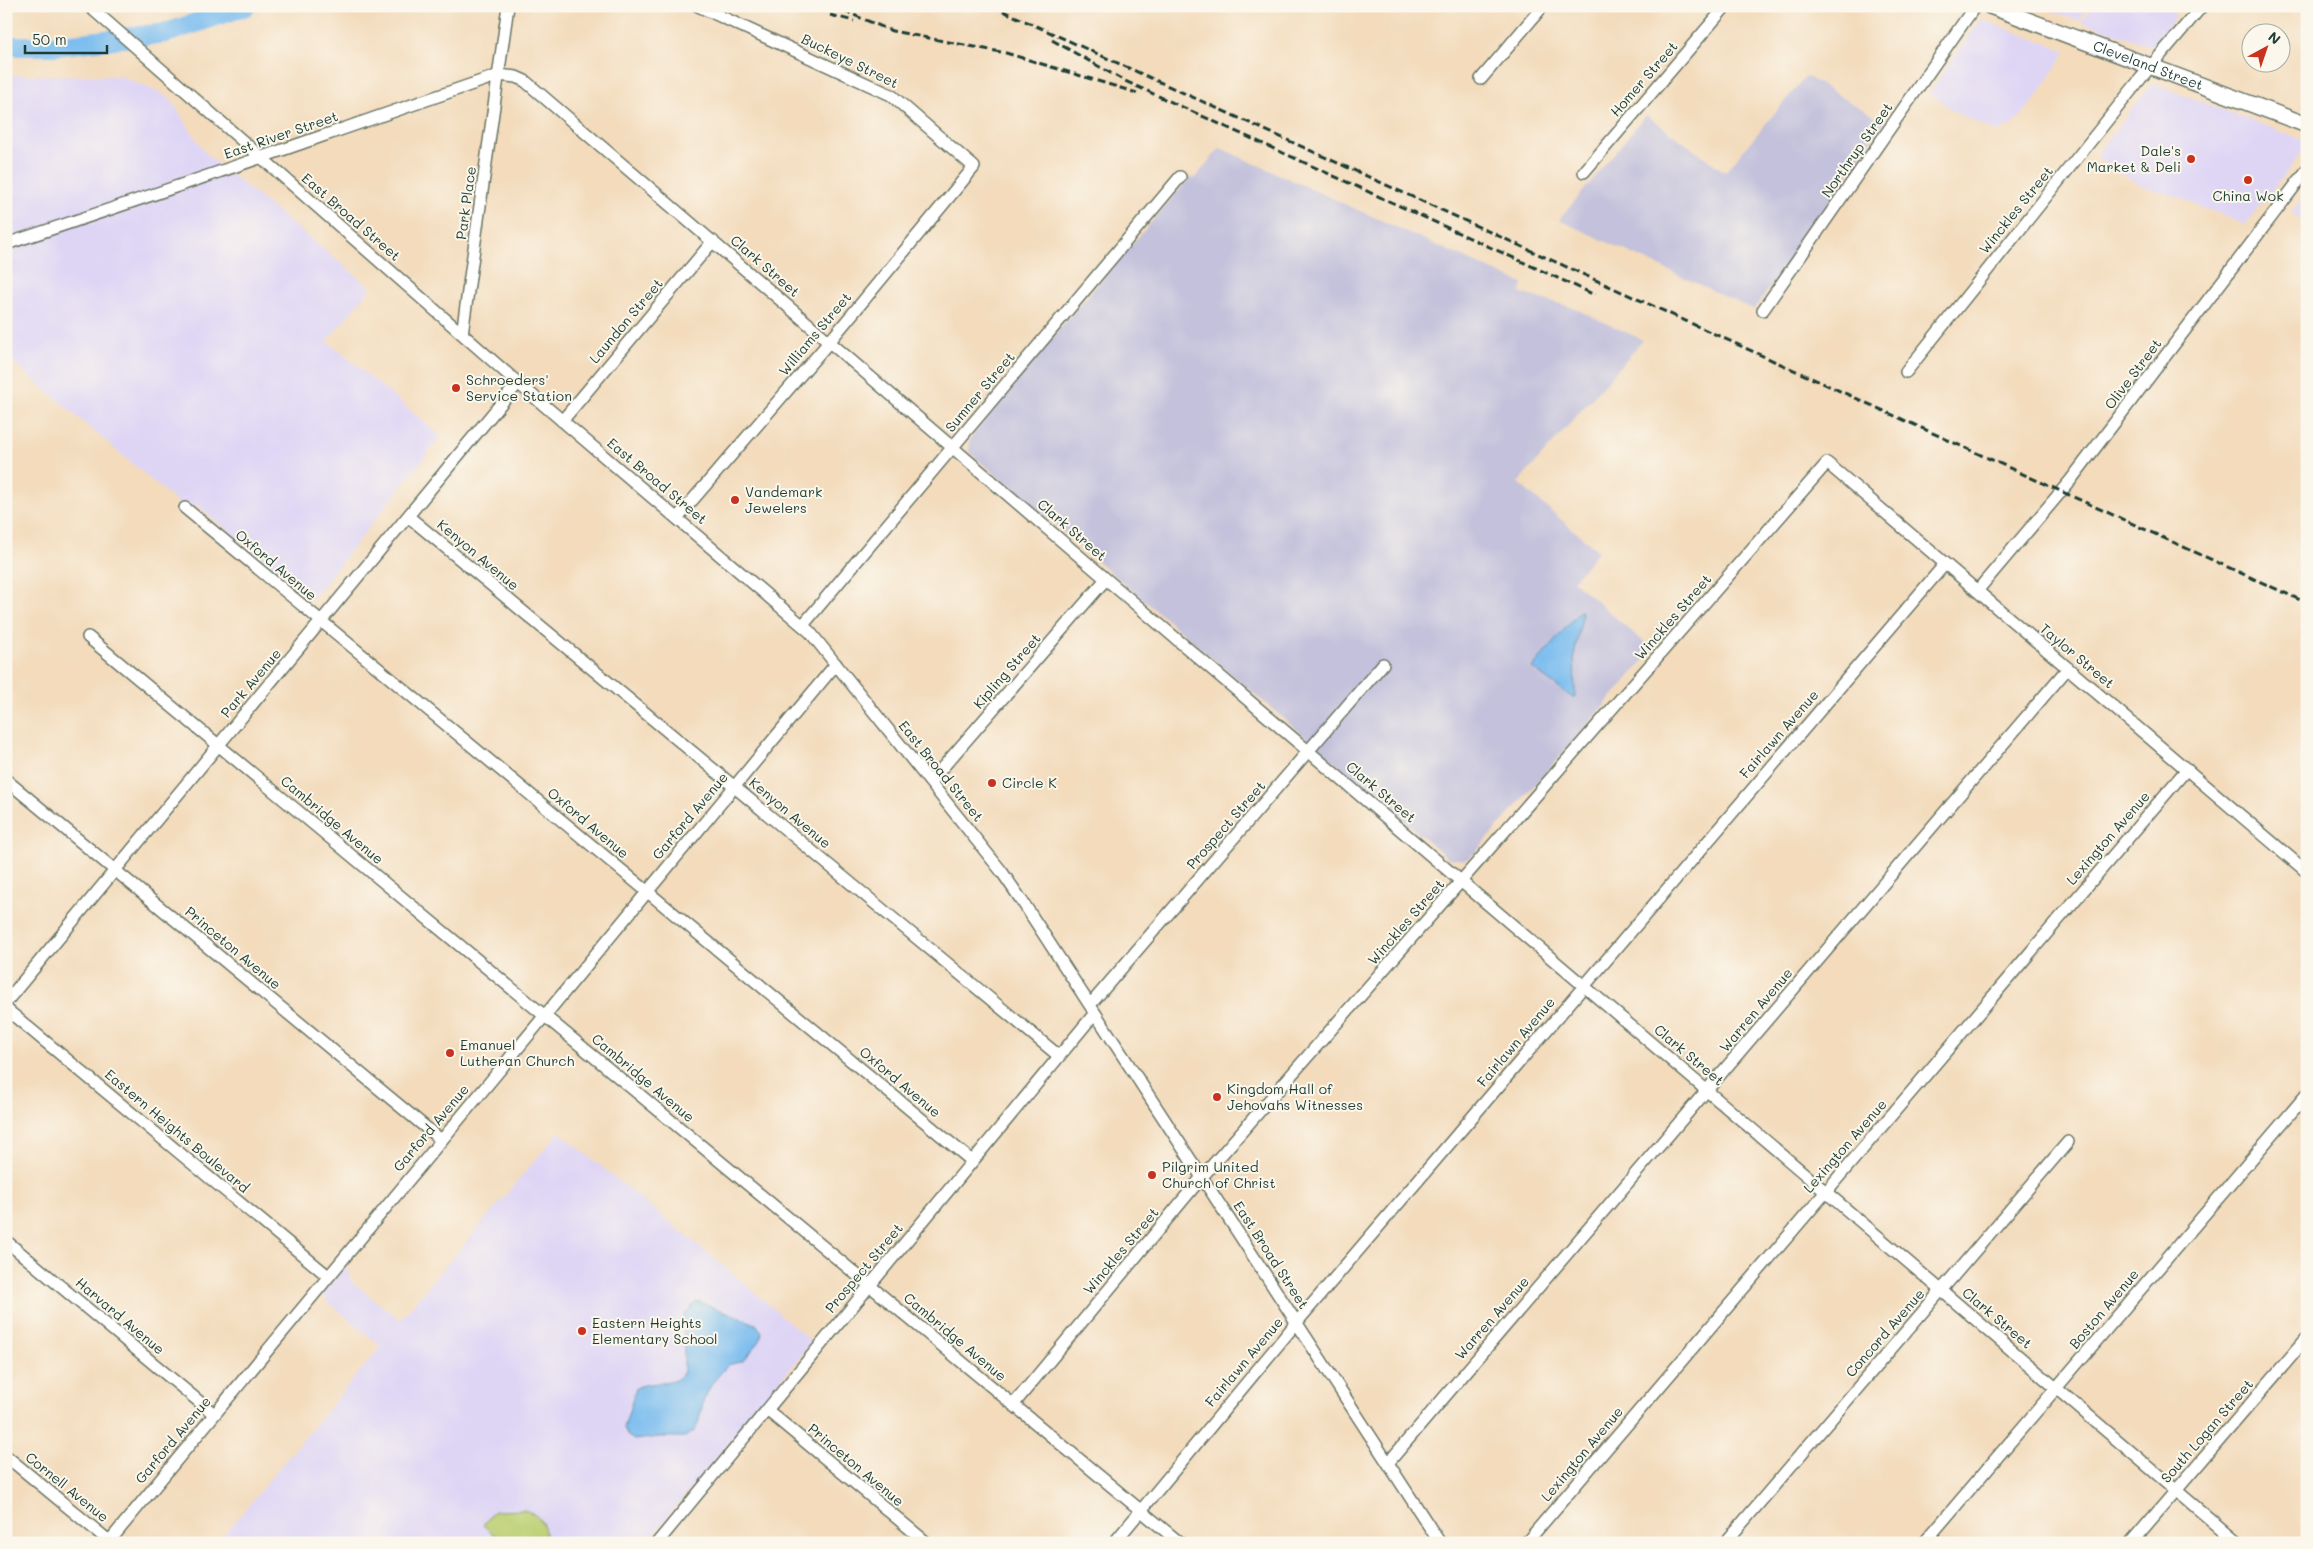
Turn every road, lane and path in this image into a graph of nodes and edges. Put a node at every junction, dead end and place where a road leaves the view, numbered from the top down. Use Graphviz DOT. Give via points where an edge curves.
graph roads {
  1 [pos="89,6"];
  2 [pos="508,6"];
  3 [pos="698,6"];
  4 [pos="1543,6"];
  5 [pos="1726,6"];
  6 [pos="1975,6"];
  7 [pos="2202,6"];
  8 [pos="1999,8"];
  9 [pos="2151,66"];
  10 [pos="499,75"];
  11 [pos="1481,80"];
  12 [pos="2307,125"];
  13 [pos="260,157"];
  14 [pos="974,167"];
  15 [pos="2307,170"];
  16 [pos="1584,172"];
  17 [pos="1180,177"];
  18 [pos="713,241"];
  19 [pos="6,244"];
  20 [pos="1763,310"];
  21 [pos="462,334"];
  22 [pos="830,341"];
  23 [pos="1906,372"];
  24 [pos="518,383"];
  25 [pos="562,420"];
  26 [pos="953,448"];
  27 [pos="1827,463"];
  28 [pos="185,508"];
  29 [pos="409,517"];
  30 [pos="677,518"];
  31 [pos="1945,564"];
  32 [pos="1106,579"];
  33 [pos="1977,591"];
  34 [pos="322,622"];
  35 [pos="803,626"];
  36 [pos="88,636"];
  37 [pos="836,664"];
  38 [pos="1383,664"];
  39 [pos="2068,668"];
  40 [pos="219,746"];
  41 [pos="1309,751"];
  42 [pos="2187,770"];
  43 [pos="6,780"];
  44 [pos="930,782"];
  45 [pos="734,786"];
  46 [pos="116,870"];
  47 [pos="2307,872"];
  48 [pos="1462,881"];
  49 [pos="647,892"];
  50 [pos="1584,985"];
  51 [pos="6,1002"];
  52 [pos="6,1009"];
  53 [pos="1093,1009"];
  54 [pos="544,1016"];
  55 [pos="1059,1056"];
  56 [pos="1707,1090"];
  57 [pos="2307,1094"];
  58 [pos="441,1140"];
  59 [pos="2068,1142"];
  60 [pos="972,1161"];
  61 [pos="1202,1177"];
  62 [pos="1826,1191"];
  63 [pos="6,1241"];
  64 [pos="328,1276"];
  65 [pos="870,1285"];
  66 [pos="1941,1290"];
  67 [pos="1297,1322"];
  68 [pos="2307,1338"];
  69 [pos="2056,1388"];
  70 [pos="1013,1404"];
  71 [pos="767,1410"];
  72 [pos="214,1414"];
  73 [pos="6,1456"];
  74 [pos="1388,1463"];
  75 [pos="2176,1490"];
  76 [pos="1141,1510"];
  77 [pos="108,1542"];
  78 [pos="657,1543"];
  79 [pos="927,1543"];
  80 [pos="1114,1543"];
  81 [pos="1180,1543"];
  82 [pos="1440,1543"];
  83 [pos="1526,1543"];
  84 [pos="1725,1543"];
  85 [pos="1924,1543"];
  86 [pos="2131,1543"];
  87 [pos="2238,1543"];
  1 -- 13 [label="street, East Broad Street"];
  2 -- 10 [label="street"];
  3 -- 14 [label="street, Buckeye Street" via="891,95"];
  4 -- 11 [label="street"];
  5 -- 16 [label="street, Homer Street"];
  6 -- 20 [label="street, Northrup Street"];
  7 -- 9 [label="street, Winckles Street"];
  8 -- 9 [label="main road, Cleveland Street"];
  9 -- 12 [label="main road, Cleveland Street"];
  9 -- 23 [label="street, Winckles Street"];
  10 -- 13 [label="street, East River Street"];
  10 -- 18 [label="street, Clark Street" via="516,77 536,89"];
  10 -- 21 [label="street, Park Place"];
  13 -- 19 [label="street, East River Street"];
  13 -- 21 [label="street, East Broad Street"];
  14 -- 22 [label="street, Williams Street"];
  15 -- 33 [label="street, Olive Street" via="2070,481"];
  17 -- 26 [label="street, Sumner Street"];
  18 -- 22 [label="street, Clark Street"];
  18 -- 25 [label="street, Laundon Street"];
  21 -- 24 [label="street, East Broad Street"];
  22 -- 26 [label="street, Clark Street"];
  22 -- 30 [label="street, Williams Street"];
  24 -- 25 [label="street, East Broad Street"];
  24 -- 29 [label="street, Park Avenue"];
  25 -- 30 [label="street, East Broad Street"];
  26 -- 32 [label="street, Clark Street"];
  26 -- 35 [label="street, Sumner Street"];
  27 -- 31 [label="street, Taylor Street"];
  27 -- 48 [label="street, Winckles Street"];
  28 -- 34 [label="street, Oxford Avenue"];
  29 -- 34 [label="street, Park Avenue"];
  29 -- 45 [label="street, Kenyon Avenue"];
  30 -- 35 [label="street, East Broad Street"];
  31 -- 33 [label="street, Taylor Street"];
  31 -- 50 [label="street, Fairlawn Avenue"];
  32 -- 41 [label="street, Clark Street"];
  32 -- 44 [label="street, Kipling Street"];
  33 -- 39 [label="street, Taylor Street"];
  34 -- 40 [label="street, Park Avenue"];
  34 -- 49 [label="street, Oxford Avenue"];
  35 -- 37 [label="street, East Broad Street"];
  36 -- 40 [label="street, Cambridge Avenue"];
  37 -- 44 [label="street, East Broad Street"];
  37 -- 45 [label="street, Garford Avenue"];
  38 -- 41 [label="street, Prospect Street"];
  39 -- 42 [label="street, Taylor Street"];
  39 -- 56 [label="street, Warren Avenue"];
  40 -- 46 [label="street, Park Avenue"];
  40 -- 54 [label="street, Cambridge Avenue"];
  41 -- 48 [label="street, Clark Street"];
  41 -- 53 [label="street, Prospect Street"];
  42 -- 47 [label="street, Taylor Street"];
  42 -- 62 [label="street, Lexington Avenue"];
  43 -- 46 [label="street, Princeton Avenue"];
  44 -- 53 [label="street, East Broad Street" via="1002,872"];
  45 -- 49 [label="street, Garford Avenue"];
  45 -- 55 [label="street, Kenyon Avenue"];
  46 -- 51 [label="street, Park Avenue"];
  46 -- 58 [label="street, Princeton Avenue"];
  48 -- 50 [label="street, Clark Street"];
  48 -- 61 [label="street, Winckles Street"];
  49 -- 54 [label="street, Garford Avenue"];
  49 -- 60 [label="street, Oxford Avenue"];
  50 -- 56 [label="street, Clark Street"];
  50 -- 67 [label="street, Fairlawn Avenue"];
  52 -- 64 [label="street, Eastern Heights Boulevard"];
  53 -- 55 [label="street, Prospect Street"];
  53 -- 61 [label="street, East Broad Street"];
  54 -- 58 [label="street, Garford Avenue"];
  54 -- 65 [label="street, Cambridge Avenue"];
  55 -- 60 [label="street, Prospect Street"];
  56 -- 62 [label="street, Clark Street"];
  56 -- 74 [label="street, Warren Avenue"];
  57 -- 69 [label="street, Boston Avenue"];
  58 -- 64 [label="street, Garford Avenue"];
  59 -- 66 [label="street, Concord Avenue"];
  60 -- 65 [label="street, Prospect Street"];
  61 -- 67 [label="street, East Broad Street"];
  61 -- 70 [label="street, Winckles Street"];
  62 -- 66 [label="street, Clark Street"];
  62 -- 83 [label="street, Lexington Avenue"];
  63 -- 72 [label="street, Harvard Avenue"];
  64 -- 72 [label="street, Garford Avenue"];
  65 -- 70 [label="street, Cambridge Avenue"];
  65 -- 71 [label="street, Prospect Street"];
  66 -- 69 [label="street, Clark Street"];
  66 -- 84 [label="street, Concord Avenue"];
  67 -- 74 [label="street, East Broad Street"];
  67 -- 76 [label="street, Fairlawn Avenue"];
  68 -- 75 [label="street, South Logan Street"];
  69 -- 75 [label="street, Clark Street"];
  69 -- 85 [label="street, Boston Avenue"];
  70 -- 76 [label="street, Cambridge Avenue"];
  71 -- 78 [label="street, Prospect Street"];
  71 -- 79 [label="street, Princeton Avenue"];
  72 -- 77 [label="street, Garford Avenue"];
  73 -- 77 [label="street, Cornell Avenue"];
  74 -- 82 [label="street, East Broad Street"];
  75 -- 86 [label="street, South Logan Street"];
  75 -- 87 [label="street, Clark Street"];
  76 -- 80 [label="street, Fairlawn Avenue"];
  76 -- 81 [label="street, Cambridge Avenue"];
}
